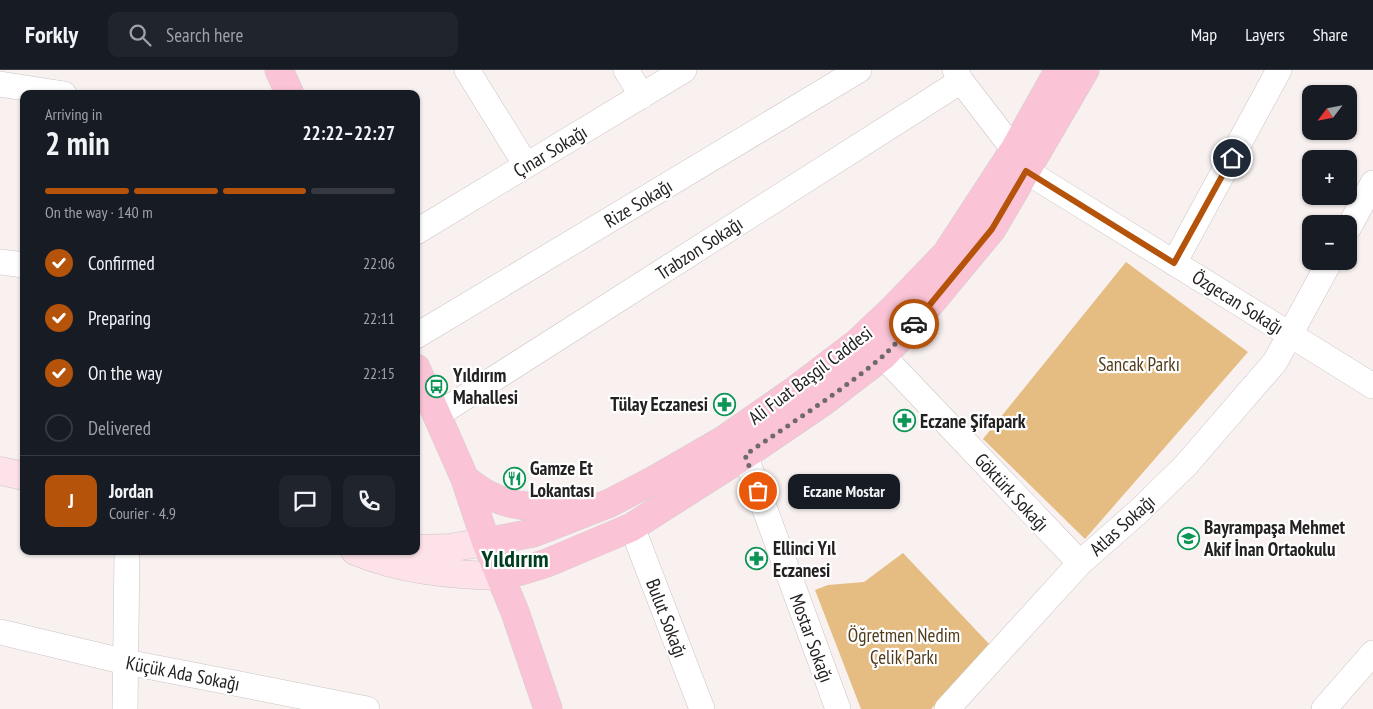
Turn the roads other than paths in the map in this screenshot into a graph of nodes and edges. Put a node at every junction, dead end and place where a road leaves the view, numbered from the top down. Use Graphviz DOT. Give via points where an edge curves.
graph roads {
  1 [pos="279,70"];
  2 [pos="467,70"];
  3 [pos="626,70"];
  4 [pos="684,70"];
  5 [pos="859,70"];
  6 [pos="1059,70"];
  7 [pos="1085,70"];
  8 [pos="1279,70"];
  9 [pos="958,75"];
  10 [pos="0,84"];
  11 [pos="38,90"];
  12 [pos="288,90"];
  13 [pos="642,96"];
  14 [pos="1020,160"];
  15 [pos="526,165"];
  16 [pos="1373,183"];
  17 [pos="1356,215"];
  18 [pos="420,230"];
  19 [pos="0,262"];
  20 [pos="1174,263"];
  21 [pos="20,264"];
  22 [pos="1325,270"];
  23 [pos="420,334"];
  24 [pos="1290,335"];
  25 [pos="883,356"];
  26 [pos="420,377"];
  27 [pos="1373,386"];
  28 [pos="438,415"];
  29 [pos="745,455"];
  30 [pos="0,471"];
  31 [pos="20,475"];
  32 [pos="465,479"];
  33 [pos="610,503"];
  34 [pos="632,527"];
  35 [pos="486,542"];
  36 [pos="420,549"];
  37 [pos="127,555"];
  38 [pos="364,555"];
  39 [pos="1080,563"];
  40 [pos="500,576"];
  41 [pos="0,632"];
  42 [pos="1373,653"];
  43 [pos="126,662"];
  44 [pos="125,709"];
  45 [pos="366,709"];
  46 [pos="548,709"];
  47 [pos="702,709"];
  48 [pos="838,709"];
  49 [pos="947,709"];
  50 [pos="1324,709"];
  1 -- 12 [label="main road"];
  2 -- 15 [label="street"];
  3 -- 13 [label="street"];
  4 -- 13 [label="street, Çınar Sokağı"];
  5 -- 23 [label="street, Rize Sokağı"];
  6 -- 14 [label="main road, Ali Fuat Başgil Caddesi"];
  7 -- 14 [label="main road, Ali Fuat Başgil Caddesi"];
  8 -- 20 [label="street"];
  9 -- 14 [label="street"];
  9 -- 28 [label="street, Trabzon Sokağı"];
  10 -- 11 [label="street"];
  13 -- 15 [label="street, Çınar Sokağı"];
  14 -- 20 [label="street, Özgecan Sokağı"];
  14 -- 25 [label="main road, Ali Fuat Başgil Caddesi" via="992,229"];
  14 -- 33 [label="main road, Ali Fuat Başgil Caddesi" via="946,254 857,343 725,439"];
  15 -- 18 [label="street, Çınar Sokağı"];
  16 -- 17 [label="street"];
  19 -- 21 [label="street"];
  20 -- 24 [label="street, Özgecan Sokağı"];
  22 -- 24 [label="street, Atlas Sokağı"];
  24 -- 27 [label="street, Özgecan Sokağı"];
  24 -- 39 [label="street, Atlas Sokağı" via="1275,362 1186,465"];
  25 -- 29 [label="main road, Ali Fuat Başgil Caddesi"];
  25 -- 39 [label="street, Göktürk Sokağı"];
  26 -- 28 [label="main road"];
  28 -- 32 [label="main road"];
  29 -- 34 [label="main road, Ali Fuat Başgil Caddesi"];
  29 -- 48 [label="street, Mostar Sokağı"];
  30 -- 31 [label="main road"];
  32 -- 33 [label="main road" via="495,499 522,505 544,508"];
  32 -- 35 [label="main road"];
  33 -- 35 [label="main road, Ali Fuat Başgil Caddesi" via="533,533"];
  34 -- 40 [label="main road, Ali Fuat Başgil Caddesi" via="547,563"];
  34 -- 47 [label="street, Bulut Sokağı"];
  35 -- 36 [label="main road"];
  35 -- 40 [label="main road"];
  37 -- 43 [label="street"];
  38 -- 40 [label="main road" via="413,569"];
  39 -- 49 [label="street, Atlas Sokağı"];
  40 -- 46 [label="main road"];
  41 -- 43 [label="street, Küçük Ada Sokağı"];
  42 -- 50 [label="street"];
  43 -- 44 [label="street"];
  43 -- 45 [label="street, Küçük Ada Sokağı"];
}
